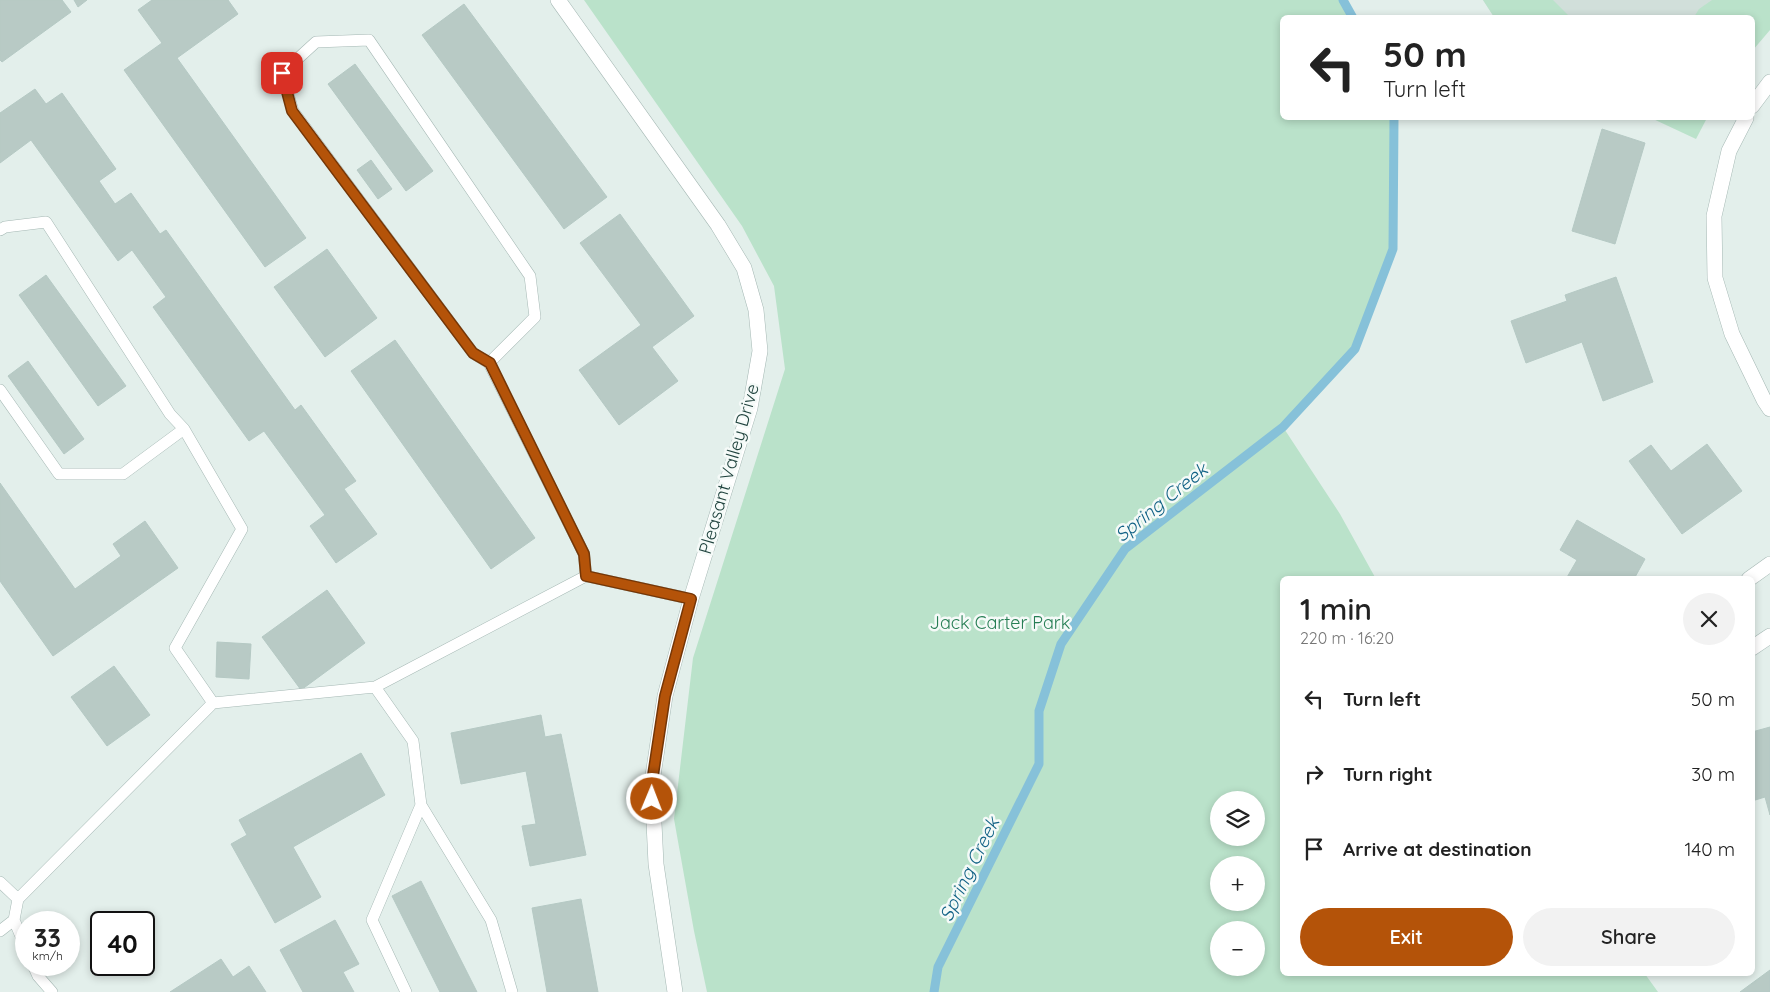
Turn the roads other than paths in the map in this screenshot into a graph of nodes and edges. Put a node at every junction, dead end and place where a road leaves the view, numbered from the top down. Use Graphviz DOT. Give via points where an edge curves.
graph roads {
  1 [pos="558,0"];
  2 [pos="1770,82"];
  3 [pos="1755,102"];
  4 [pos="1745,120"];
  5 [pos="0,230"];
  6 [pos="490,363"];
  7 [pos="0,390"];
  8 [pos="1770,409"];
  9 [pos="184,430"];
  10 [pos="1770,564"];
  11 [pos="586,576"];
  12 [pos="1752,576"];
  13 [pos="691,599"];
  14 [pos="1770,636"];
  15 [pos="1755,646"];
  16 [pos="375,687"];
  17 [pos="213,702"];
  18 [pos="421,805"];
  19 [pos="0,882"];
  20 [pos="18,899"];
  21 [pos="14,920"];
  22 [pos="0,931"];
  23 [pos="38,976"];
  24 [pos="52,992"];
  25 [pos="406,992"];
  26 [pos="512,992"];
  27 [pos="675,992"];
  1 -- 13 [label="street, Pleasant Valley Drive" via="718,225 744,268 756,310 760,351 750,408"];
  2 -- 3 [label="street"];
  4 -- 8 [label="street" via="1729,151 1714,216 1715,278 1732,334"];
  5 -- 9 [label="lane" via="46,222 170,414"];
  6 -- 6 [label="lane" via="535,317 530,276 369,40 316,42 282,73 292,111 473,353"];
  6 -- 11 [label="lane" via="584,554"];
  7 -- 9 [label="lane" via="59,474 123,474"];
  9 -- 17 [label="lane" via="242,529 175,648"];
  10 -- 12 [label="street"];
  11 -- 13 [label="lane"];
  11 -- 16 [label="lane"];
  13 -- 27 [label="street, Pleasant Valley Drive" via="665,696 652,782 656,864"];
  14 -- 15 [label="street"];
  16 -- 17 [label="lane"];
  16 -- 18 [label="lane" via="413,741"];
  17 -- 20 [label="lane"];
  18 -- 25 [label="lane" via="372,920"];
  18 -- 26 [label="lane" via="491,920"];
  19 -- 20 [label="lane"];
  20 -- 21 [label="lane"];
  21 -- 22 [label="lane"];
  23 -- 24 [label="lane"];
}
